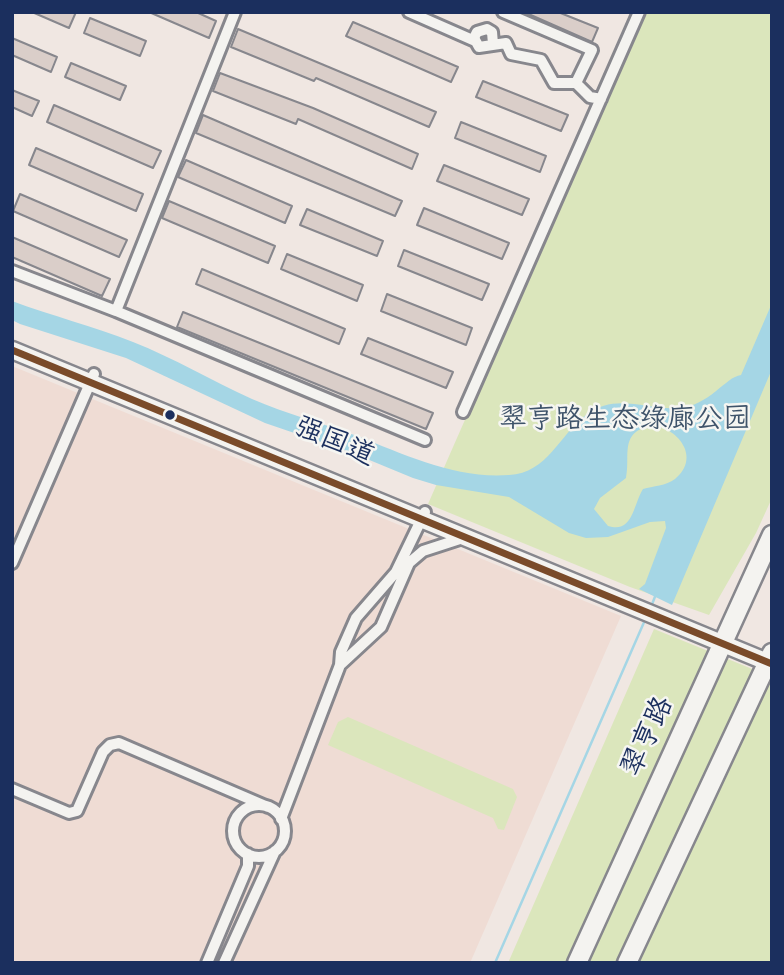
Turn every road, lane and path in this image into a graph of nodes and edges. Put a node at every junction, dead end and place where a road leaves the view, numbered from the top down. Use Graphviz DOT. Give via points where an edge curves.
graph roads {
  1 [pos="235,12"];
  2 [pos="409,12"];
  3 [pos="503,12"];
  4 [pos="639,12"];
  5 [pos="475,41"];
  6 [pos="493,44"];
  7 [pos="576,83"];
  8 [pos="601,99"];
  9 [pos="12,271"];
  10 [pos="116,311"];
  11 [pos="12,340"];
  12 [pos="12,351"];
  13 [pos="92,379"];
  14 [pos="463,412"];
  15 [pos="425,440"];
  16 [pos="423,516"];
  17 [pos="772,535"];
  18 [pos="463,538"];
  19 [pos="12,563"];
  20 [pos="631,603"];
  21 [pos="728,635"];
  22 [pos="771,658"];
  23 [pos="340,665"];
  24 [pos="12,789"];
  25 [pos="268,807"];
  26 [pos="281,819"];
  27 [pos="275,850"];
  28 [pos="248,854"];
  29 [pos="207,963"];
  30 [pos="224,963"];
  31 [pos="577,963"];
  32 [pos="627,963"];
  1 -- 10 [label="street"];
  2 -- 5 [label="street"];
  3 -- 7 [label="street" via="592,50"];
  4 -- 8 [label="street"];
  5 -- 6 [label="street" via="479,47"];
  5 -- 6 [label="street" via="477,32 487,29"];
  6 -- 7 [label="street" via="506,43 511,54 541,60 554,83"];
  7 -- 8 [label="street" via="590,97"];
  8 -- 14 [label="street"];
  9 -- 10 [label="street"];
  10 -- 15 [label="street"];
  11 -- 13 [label="main road, 强国道"];
  12 -- 13 [label="main road, 强国道"];
  13 -- 16 [label="main road, 强国道"];
  13 -- 19 [label="street"];
  16 -- 18 [label="main road, 强国道"];
  16 -- 20 [label="main road, 强国道"];
  16 -- 23 [label="street" via="396,572 356,618"];
  17 -- 21 [label="main road, 翠亨路"];
  18 -- 20 [label="main road, 强国道"];
  18 -- 23 [label="street" via="423,551 409,564 381,627"];
  20 -- 21 [label="main road"];
  21 -- 22 [label="main road"];
  21 -- 31 [label="main road, 翠亨路"];
  22 -- 32 [label="main road"];
  23 -- 26 [label="street"];
  24 -- 25 [label="street" via="69,813 77,811 103,752 118,743"];
  25 -- 26 [label="street"];
  25 -- 28 [label="street" via="255,805 235,820 233,837"];
  26 -- 27 [label="street" via="284,835"];
  27 -- 28 [label="street" via="262,856"];
  27 -- 30 [label="street"];
  28 -- 29 [label="street" via="248,866"];
}
